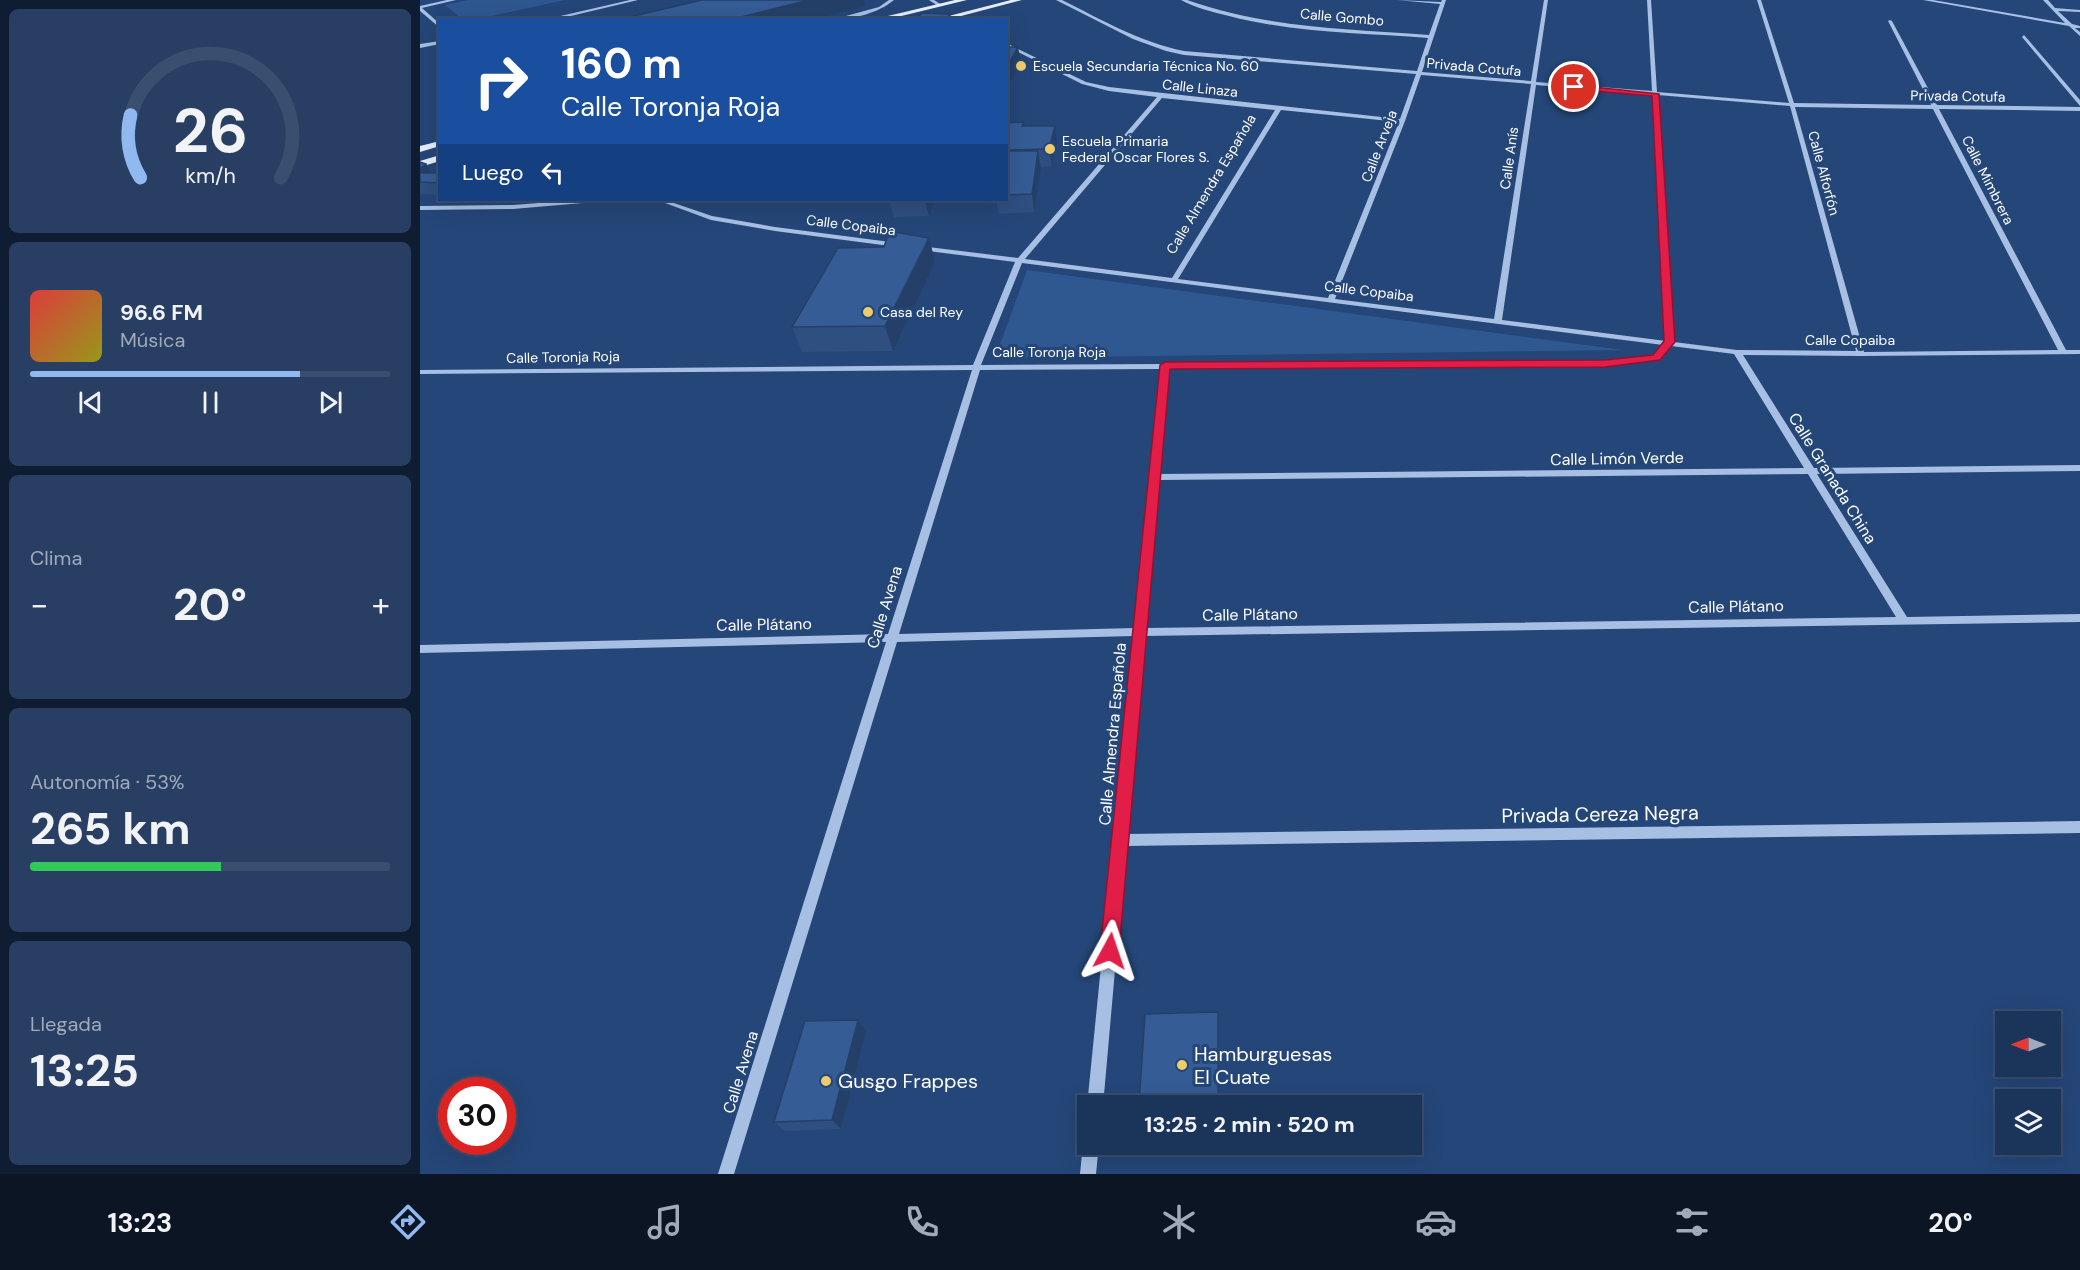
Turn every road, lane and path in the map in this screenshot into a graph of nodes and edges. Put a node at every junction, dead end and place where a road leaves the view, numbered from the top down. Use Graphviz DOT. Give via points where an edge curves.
graph roads {
  1 [pos="454,0"];
  2 [pos="636,0"];
  3 [pos="892,0"];
  4 [pos="931,0"];
  5 [pos="964,0"];
  6 [pos="1019,0"];
  7 [pos="1058,0"];
  8 [pos="1183,0"];
  9 [pos="1399,0"];
  10 [pos="1546,0"];
  11 [pos="1649,0"];
  12 [pos="1759,0"];
  13 [pos="1925,0"];
  14 [pos="2045,0"];
  15 [pos="1443,2"];
  16 [pos="940,5"];
  17 [pos="420,8"];
  18 [pos="2054,9"];
  19 [pos="2080,11"];
  20 [pos="427,14"];
  21 [pos="420,15"];
  22 [pos="554,18"];
  23 [pos="842,18"];
  24 [pos="883,18"];
  25 [pos="956,18"];
  26 [pos="1890,21"];
  27 [pos="438,25"];
  28 [pos="2069,25"];
  29 [pos="2080,27"];
  30 [pos="2080,35"];
  31 [pos="1431,36"];
  32 [pos="2024,36"];
  33 [pos="438,42"];
  34 [pos="1008,45"];
  35 [pos="420,46"];
  36 [pos="1418,74"];
  37 [pos="1533,84"];
  38 [pos="1656,94"];
  39 [pos="1161,96"];
  40 [pos="2080,104"];
  41 [pos="1792,105"];
  42 [pos="1279,108"];
  43 [pos="1938,108"];
  44 [pos="2080,109"];
  45 [pos="1402,121"];
  46 [pos="438,144"];
  47 [pos="420,149"];
  48 [pos="438,160"];
  49 [pos="420,164"];
  50 [pos="582,201"];
  51 [pos="663,201"];
  52 [pos="420,208"];
  53 [pos="901,245"];
  54 [pos="913,247"];
  55 [pos="1020,260"];
  56 [pos="1174,280"];
  57 [pos="1331,299"];
  58 [pos="1498,320"];
  59 [pos="1670,342"];
  60 [pos="1737,352"];
  61 [pos="2063,352"];
  62 [pos="2080,352"];
  63 [pos="1861,354"];
  64 [pos="1165,365"];
  65 [pos="977,366"];
  66 [pos="420,372"];
  67 [pos="2080,468"];
  68 [pos="1811,471"];
  69 [pos="1154,477"];
  70 [pos="2080,618"];
  71 [pos="1904,620"];
  72 [pos="1140,632"];
  73 [pos="892,638"];
  74 [pos="420,649"];
  75 [pos="2080,827"];
  76 [pos="1120,840"];
  77 [pos="1096,1095"];
  78 [pos="1090,1155"];
  79 [pos="726,1174"];
  80 [pos="1089,1174"];
  1 -- 17 [label="street"];
  2 -- 22 [label="street"];
  3 -- 23 [label="street" via="881,8"];
  4 -- 16 [label="street"];
  5 -- 16 [label="main road"];
  6 -- 25 [label="main road"];
  7 -- 36 [label="street, Privada Cotufa" via="1166,50"];
  8 -- 31 [label="street, Calle Gombo" via="1225,16 1258,22"];
  9 -- 15 [label="street"];
  10 -- 37 [label="street, Calle Anís"];
  11 -- 38 [label="street"];
  12 -- 41 [label="street, Calle Alforfón"];
  13 -- 28 [label="street"];
  14 -- 18 [label="street"];
  15 -- 31 [label="street, Calle Arveja"];
  16 -- 24 [label="main road"];
  17 -- 20 [label="street"];
  18 -- 19 [label="street"];
  18 -- 28 [label="street"];
  20 -- 21 [label="street"];
  20 -- 27 [label="street"];
  26 -- 43 [label="street, Calle Mimbrera"];
  28 -- 29 [label="street"];
  28 -- 30 [label="street"];
  31 -- 36 [label="street, Calle Arveja"];
  32 -- 40 [label="street"];
  33 -- 35 [label="street"];
  34 -- 39 [label="street, Calle Linaza" via="1084,83"];
  36 -- 37 [label="street, Privada Cotufa"];
  36 -- 45 [label="street, Calle Arveja"];
  37 -- 38 [label="street, Privada Cotufa"];
  37 -- 58 [label="street, Calle Anís"];
  38 -- 41 [label="street, Privada Cotufa"];
  38 -- 59 [label="street"];
  39 -- 42 [label="street, Calle Linaza"];
  39 -- 55 [label="street, Calle Avena"];
  41 -- 43 [label="street, Privada Cotufa"];
  41 -- 63 [label="street, Calle Alforfón"];
  42 -- 45 [label="street, Calle Linaza"];
  42 -- 56 [label="street, Calle Almendra Española"];
  43 -- 44 [label="street, Privada Cotufa"];
  43 -- 61 [label="street, Calle Mimbrera"];
  45 -- 57 [label="street, Calle Arveja"];
  46 -- 47 [label="main road"];
  48 -- 49 [label="main road"];
  50 -- 52 [label="street" via="513,207"];
  51 -- 53 [label="street, Calle Copaiba" via="711,218"];
  54 -- 55 [label="street, Calle Copaiba"];
  55 -- 56 [label="street, Calle Copaiba"];
  55 -- 65 [label="street, Calle Avena"];
  56 -- 57 [label="street, Calle Copaiba"];
  57 -- 58 [label="street, Calle Copaiba"];
  58 -- 59 [label="street, Calle Copaiba"];
  59 -- 60 [label="street, Calle Copaiba"];
  59 -- 64 [label="street, Calle Toronja Roja" via="1656,358 1605,363"];
  60 -- 63 [label="street, Calle Copaiba"];
  60 -- 68 [label="street, Calle Granada China"];
  61 -- 62 [label="street, Calle Copaiba"];
  61 -- 63 [label="street, Calle Copaiba"];
  64 -- 65 [label="street, Calle Toronja Roja"];
  64 -- 69 [label="street, Calle Almendra Española"];
  65 -- 66 [label="street, Calle Toronja Roja"];
  65 -- 73 [label="street, Calle Avena"];
  67 -- 68 [label="street, Calle Limón Verde"];
  68 -- 69 [label="street, Calle Limón Verde"];
  68 -- 71 [label="street, Calle Granada China"];
  69 -- 72 [label="street, Calle Almendra Española"];
  70 -- 71 [label="street, Calle Plátano"];
  71 -- 72 [label="street, Calle Plátano"];
  72 -- 73 [label="street, Calle Plátano"];
  72 -- 76 [label="street, Calle Almendra Española"];
  73 -- 74 [label="street, Calle Plátano"];
  73 -- 79 [label="street, Calle Avena"];
  75 -- 76 [label="street, Privada Cereza Negra"];
  76 -- 77 [label="street, Calle Almendra Española"];
  78 -- 80 [label="street"];
}
